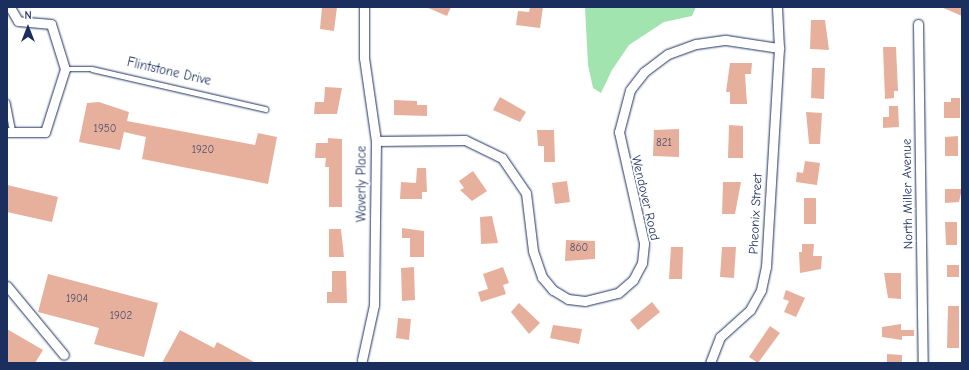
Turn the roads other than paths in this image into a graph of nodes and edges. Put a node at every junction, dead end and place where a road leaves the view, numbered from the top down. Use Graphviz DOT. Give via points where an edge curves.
graph roads {
  1 [pos="10,7"];
  2 [pos="364,7"];
  3 [pos="777,7"];
  4 [pos="918,24"];
  5 [pos="779,48"];
  6 [pos="65,69"];
  7 [pos="7,102"];
  8 [pos="265,109"];
  9 [pos="10,133"];
  10 [pos="376,141"];
  11 [pos="7,286"];
  12 [pos="64,355"];
  13 [pos="362,360"];
  14 [pos="710,363"];
  15 [pos="923,363"];
  1 -- 6 [label="street" via="18,21 51,24"];
  2 -- 10 [label="street, Waverly Place" via="363,51"];
  3 -- 5 [label="street, Pheonix Street"];
  4 -- 15 [label="street, North Miller Avenue"];
  5 -- 10 [label="street, Wendover Road" via="726,40 696,44 668,54 644,72 630,90 619,132 644,243 642,263 633,280 618,293 585,301 563,296 542,277 533,251 526,193 516,174 502,158 465,140"];
  5 -- 14 [label="street, Pheonix Street" via="765,275 750,310 720,337"];
  6 -- 8 [label="lane, Flintstone Drive" via="92,69"];
  6 -- 9 [label="street" via="46,132"];
  7 -- 9 [label="lane"];
  10 -- 13 [label="street, Waverly Place" via="374,306"];
  11 -- 12 [label="street"];
}
